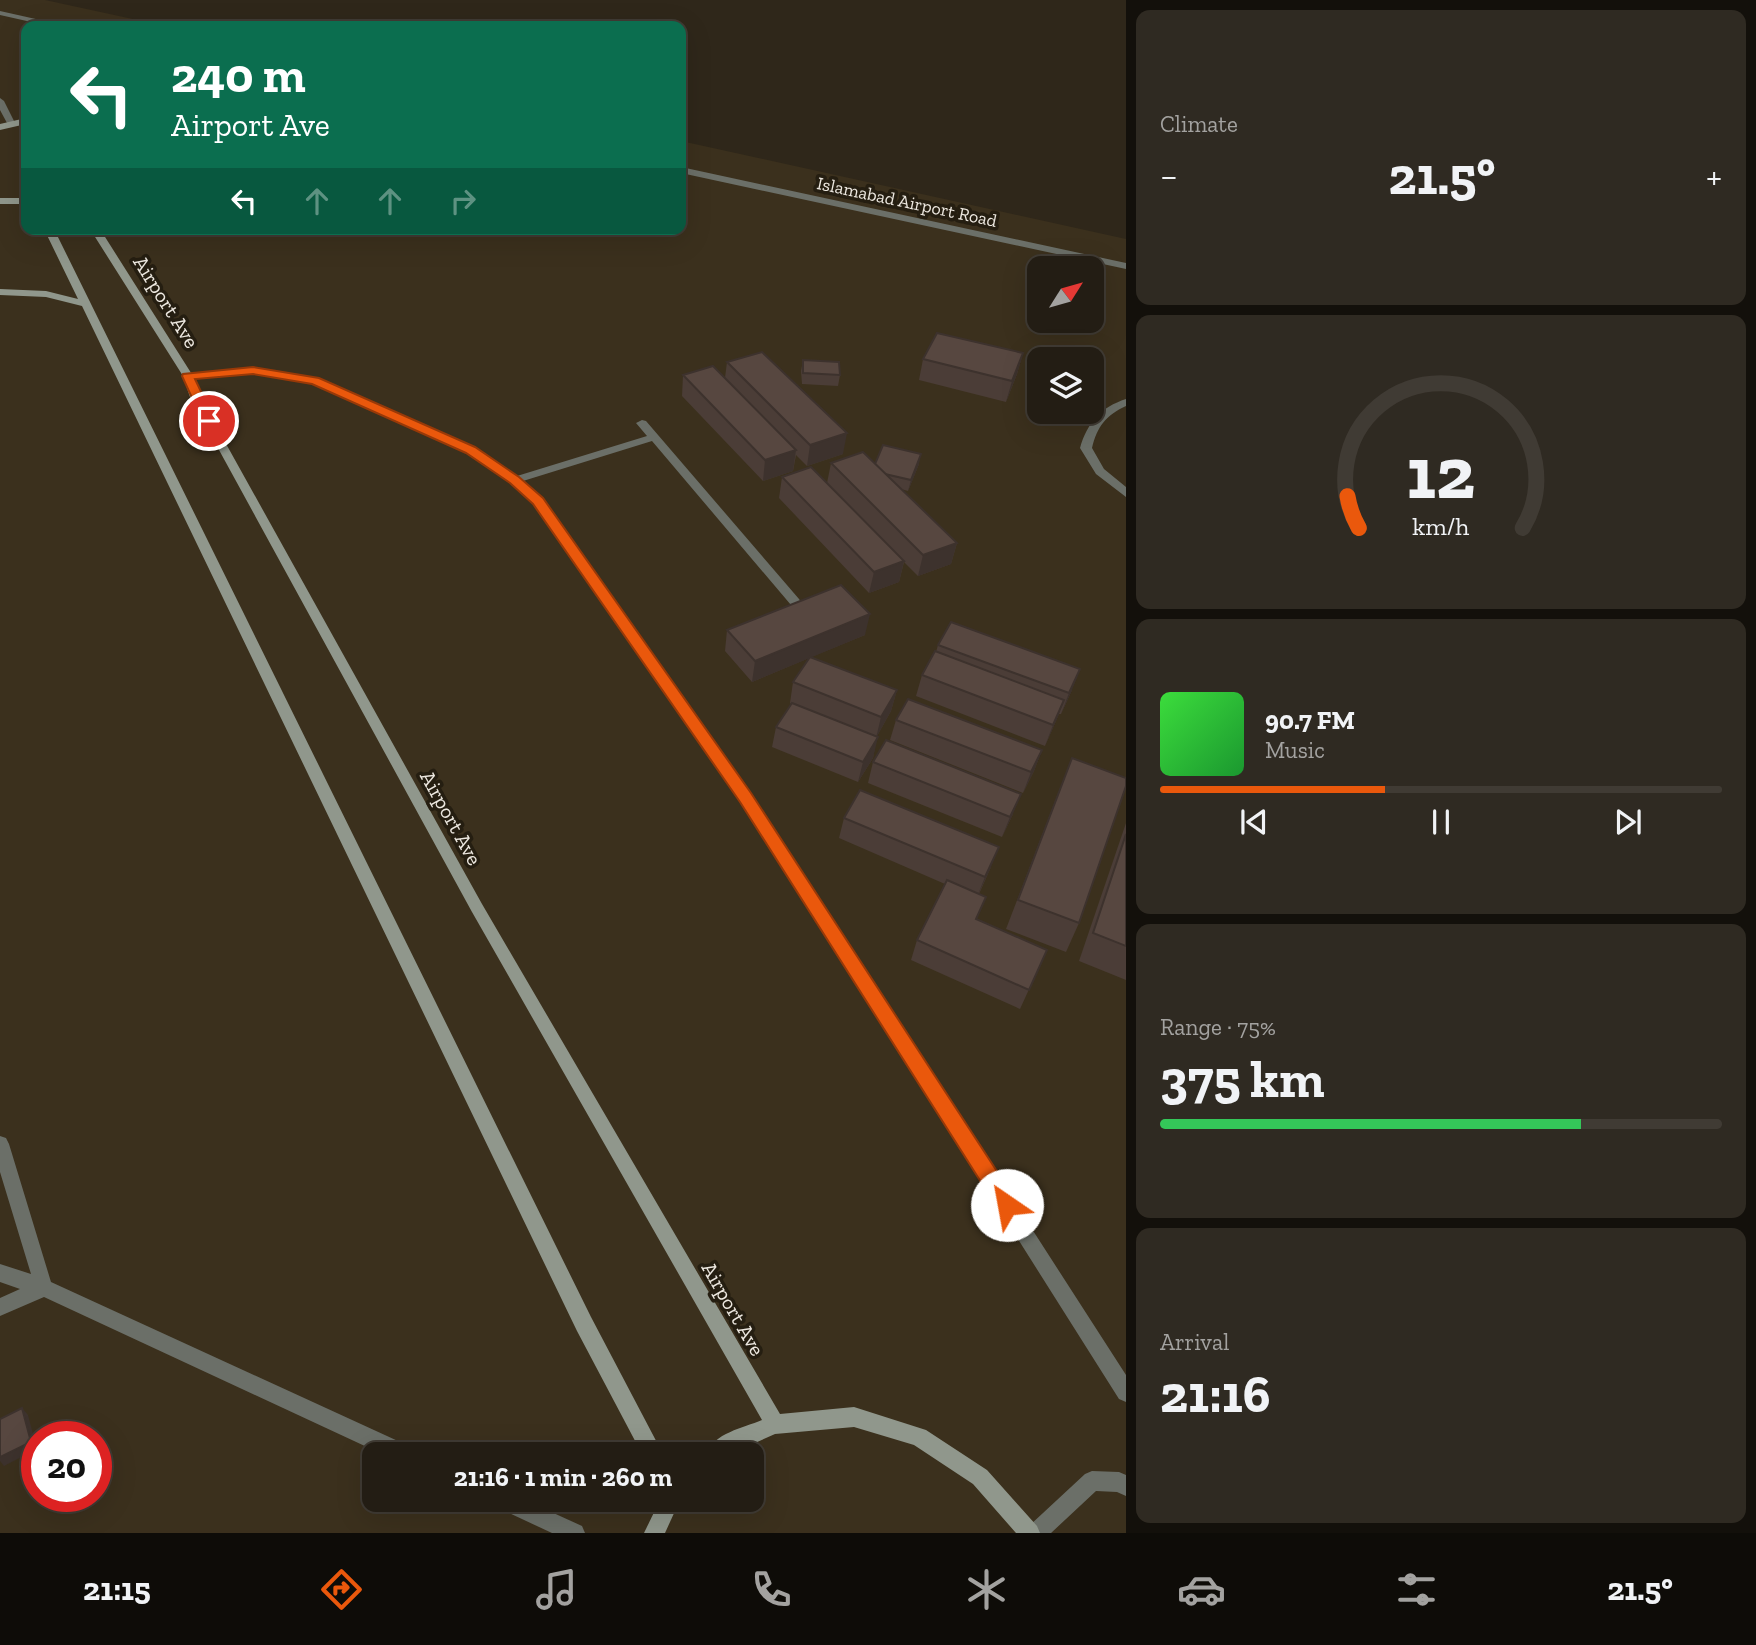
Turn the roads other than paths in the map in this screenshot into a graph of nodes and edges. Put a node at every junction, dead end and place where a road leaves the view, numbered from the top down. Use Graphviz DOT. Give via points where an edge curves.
graph roads {
  1 [pos="0,13"];
  2 [pos="36,21"];
  3 [pos="0,101"];
  4 [pos="21,122"];
  5 [pos="11,123"];
  6 [pos="0,127"];
  7 [pos="686,171"];
  8 [pos="0,201"];
  9 [pos="21,201"];
  10 [pos="52,235"];
  11 [pos="99,235"];
  12 [pos="1126,266"];
  13 [pos="0,292"];
  14 [pos="85,304"];
  15 [pos="188,376"];
  16 [pos="1126,402"];
  17 [pos="642,423"];
  18 [pos="654,437"];
  19 [pos="515,480"];
  20 [pos="1126,494"];
  21 [pos="795,602"];
  22 [pos="0,1144"];
  23 [pos="0,1273"];
  24 [pos="44,1288"];
  25 [pos="0,1307"];
  26 [pos="1126,1392"];
  27 [pos="775,1424"];
  28 [pos="378,1442"];
  29 [pos="647,1442"];
  30 [pos="732,1442"];
  31 [pos="1126,1486"];
  32 [pos="529,1512"];
  33 [pos="664,1512"];
  34 [pos="575,1533"];
  35 [pos="654,1533"];
  36 [pos="1030,1533"];
  37 [pos="1036,1533"];
  1 -- 2 [label="street"];
  3 -- 5 [label="street"];
  4 -- 5 [label="street"];
  5 -- 6 [label="street"];
  7 -- 12 [label="street, Islamabad Airport Road"];
  8 -- 9 [label="street"];
  10 -- 14 [label="street"];
  11 -- 15 [label="street, Airport Ave"];
  13 -- 14 [label="street" via="46,294"];
  14 -- 29 [label="street" via="584,1324"];
  15 -- 19 [label="street" via="253,370 315,380 470,450"];
  15 -- 27 [label="street, Airport Ave" via="470,896"];
  16 -- 20 [label="street" via="1105,410 1090,429 1086,448 1100,471"];
  17 -- 18 [label="street"];
  18 -- 19 [label="street"];
  18 -- 21 [label="street"];
  19 -- 26 [label="street" via="538,501 746,797"];
  22 -- 24 [label="street"];
  23 -- 24 [label="street"];
  24 -- 25 [label="street"];
  24 -- 28 [label="street"];
  27 -- 30 [label="street"];
  27 -- 36 [label="street" via="854,1417 919,1437 981,1477"];
  31 -- 37 [label="street" via="1091,1481"];
  32 -- 34 [label="street"];
  33 -- 35 [label="street"];
}
